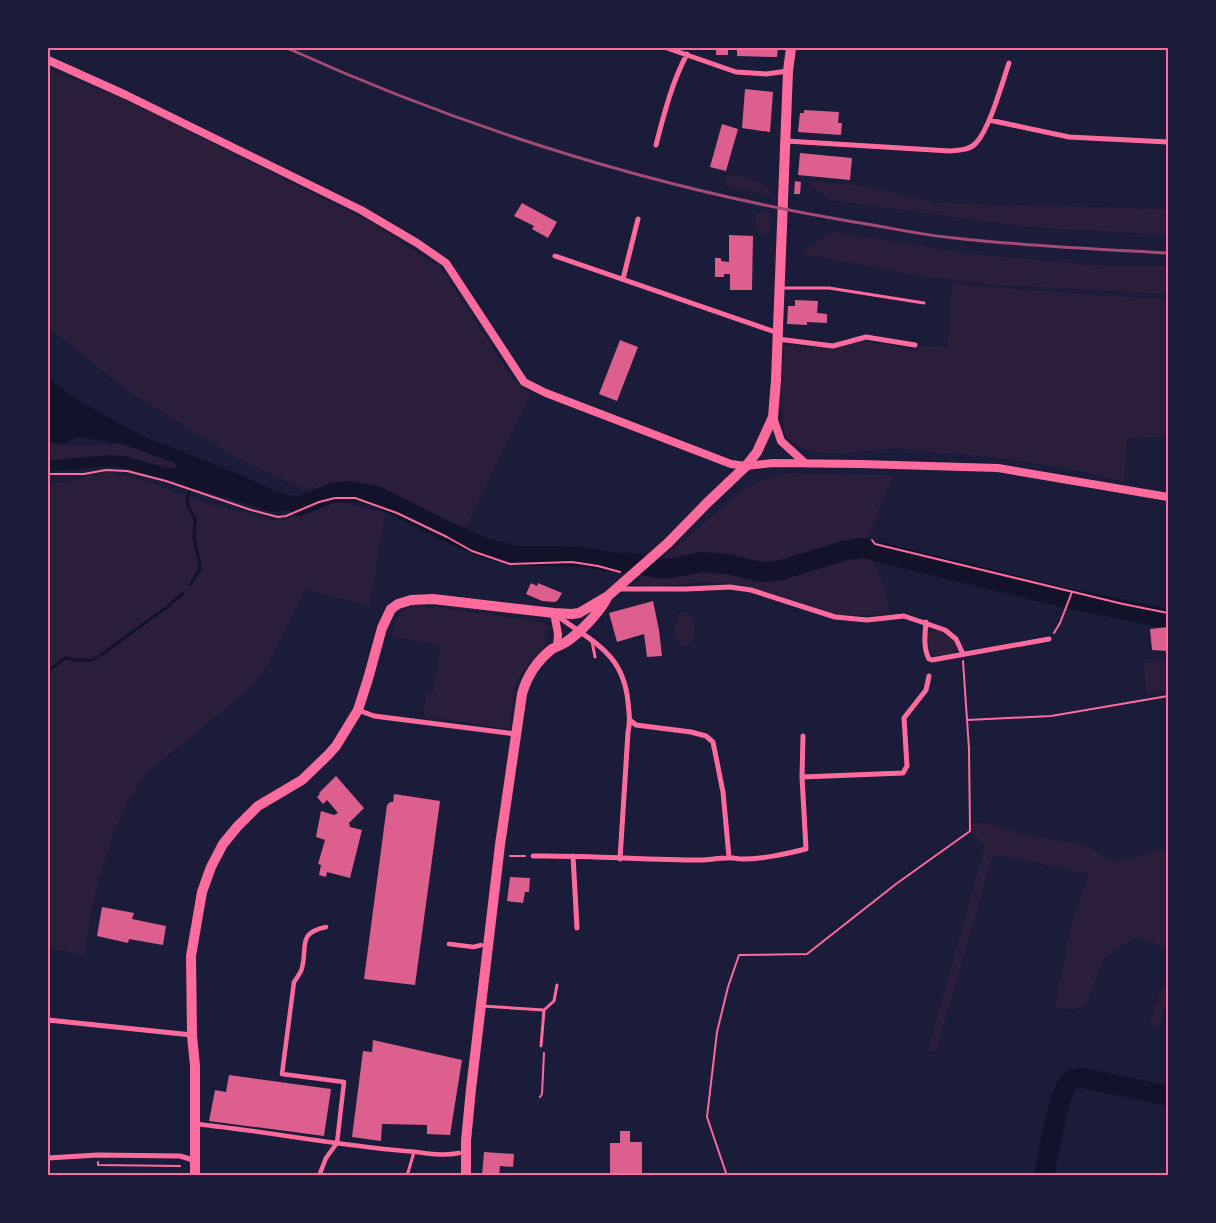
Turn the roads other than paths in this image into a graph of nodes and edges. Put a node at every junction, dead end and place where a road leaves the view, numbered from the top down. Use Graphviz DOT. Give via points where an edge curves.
graph roads {
  1 [pos="667,48"];
  2 [pos="791,48"];
  3 [pos="687,54"];
  4 [pos="48,60"];
  5 [pos="1009,63"];
  6 [pos="788,71"];
  7 [pos="989,120"];
  8 [pos="785,141"];
  9 [pos="1168,142"];
  10 [pos="656,145"];
  11 [pos="638,219"];
  12 [pos="555,256"];
  13 [pos="623,279"];
  14 [pos="780,288"];
  15 [pos="924,302"];
  16 [pos="778,336"];
  17 [pos="915,345"];
  18 [pos="773,417"];
  19 [pos="805,463"];
  20 [pos="746,466"];
  21 [pos="1168,497"];
  22 [pos="612,593"];
  23 [pos="554,614"];
  24 [pos="926,622"];
  25 [pos="578,631"];
  26 [pos="591,638"];
  27 [pos="1049,639"];
  28 [pos="557,647"];
  29 [pos="962,654"];
  30 [pos="595,657"];
  31 [pos="929,676"];
  32 [pos="358,710"];
  33 [pos="630,721"];
  34 [pos="517,734"];
  35 [pos="803,736"];
  36 [pos="802,777"];
  37 [pos="533,856"];
  38 [pos="573,856"];
  39 [pos="620,858"];
  40 [pos="729,858"];
  41 [pos="326,928"];
  42 [pos="577,928"];
  43 [pos="449,944"];
  44 [pos="481,945"];
  45 [pos="558,985"];
  46 [pos="481,1006"];
  47 [pos="544,1010"];
  48 [pos="48,1020"];
  49 [pos="192,1036"];
  50 [pos="541,1046"];
  51 [pos="194,1124"];
  52 [pos="337,1143"];
  53 [pos="414,1151"];
  54 [pos="462,1153"];
  55 [pos="48,1158"];
  56 [pos="194,1163"];
  57 [pos="195,1176"];
  58 [pos="319,1176"];
  59 [pos="407,1176"];
  60 [pos="466,1176"];
  1 -- 3 [label="street"];
  2 -- 6 [label="main road"];
  3 -- 6 [label="street" via="736,72 766,74"];
  3 -- 10 [label="street" via="666,107"];
  4 -- 20 [label="street" via="361,210 446,263 524,382 546,394 674,443 731,464"];
  5 -- 7 [label="street"];
  6 -- 8 [label="main road"];
  7 -- 8 [label="street" via="976,143 950,151"];
  7 -- 9 [label="street" via="1069,137"];
  8 -- 14 [label="main road"];
  11 -- 13 [label="street"];
  12 -- 13 [label="street"];
  13 -- 16 [label="street"];
  14 -- 15 [label="lane" via="829,288"];
  14 -- 16 [label="main road"];
  16 -- 17 [label="street" via="833,346 866,337"];
  16 -- 18 [label="main road"];
  18 -- 19 [label="street" via="782,441"];
  18 -- 20 [label="main road" via="758,452"];
  19 -- 20 [label="street"];
  19 -- 21 [label="street" via="998,468"];
  20 -- 22 [label="main road"];
  22 -- 23 [label="main road" via="579,613"];
  22 -- 24 [label="street" via="730,587 751,590 836,618 867,620 904,616"];
  22 -- 25 [label="main road" via="602,609"];
  23 -- 25 [label="street"];
  23 -- 28 [label="street"];
  23 -- 32 [label="main road" via="434,599 403,601 392,609 382,628"];
  24 -- 29 [label="street" via="956,639"];
  24 -- 29 [label="street" via="924,637 929,659"];
  25 -- 26 [label="street"];
  25 -- 28 [label="main road"];
  26 -- 30 [label="lane"];
  26 -- 33 [label="street" via="613,659 622,674 628,692"];
  27 -- 29 [label="street"];
  28 -- 34 [label="main road" via="532,670 525,683"];
  31 -- 36 [label="street" via="926,690 904,718 906,766 903,773"];
  32 -- 34 [label="street" via="374,716"];
  32 -- 49 [label="main road" via="328,756 302,780 258,806 223,844 211,867 202,892 191,956"];
  33 -- 39 [label="street"];
  33 -- 40 [label="street" via="636,726 699,734 713,742 723,792"];
  34 -- 46 [label="main road"];
  35 -- 36 [label="street"];
  36 -- 40 [label="street" via="806,849 765,857"];
  37 -- 38 [label="street"];
  38 -- 39 [label="street"];
  38 -- 42 [label="street"];
  39 -- 40 [label="street"];
  41 -- 52 [label="street" via="316,929 304,944 301,972 294,982 282,1074 344,1082"];
  43 -- 44 [label="street"];
  45 -- 47 [label="lane" via="554,1001"];
  46 -- 47 [label="lane"];
  46 -- 54 [label="main road"];
  47 -- 50 [label="lane"];
  48 -- 49 [label="street"];
  49 -- 51 [label="main road"];
  51 -- 52 [label="street"];
  51 -- 56 [label="main road"];
  52 -- 53 [label="street"];
  52 -- 58 [label="street"];
  53 -- 54 [label="street" via="445,1155"];
  53 -- 59 [label="lane"];
  54 -- 60 [label="main road"];
  55 -- 56 [label="street" via="180,1156"];
  56 -- 57 [label="main road"];
}
